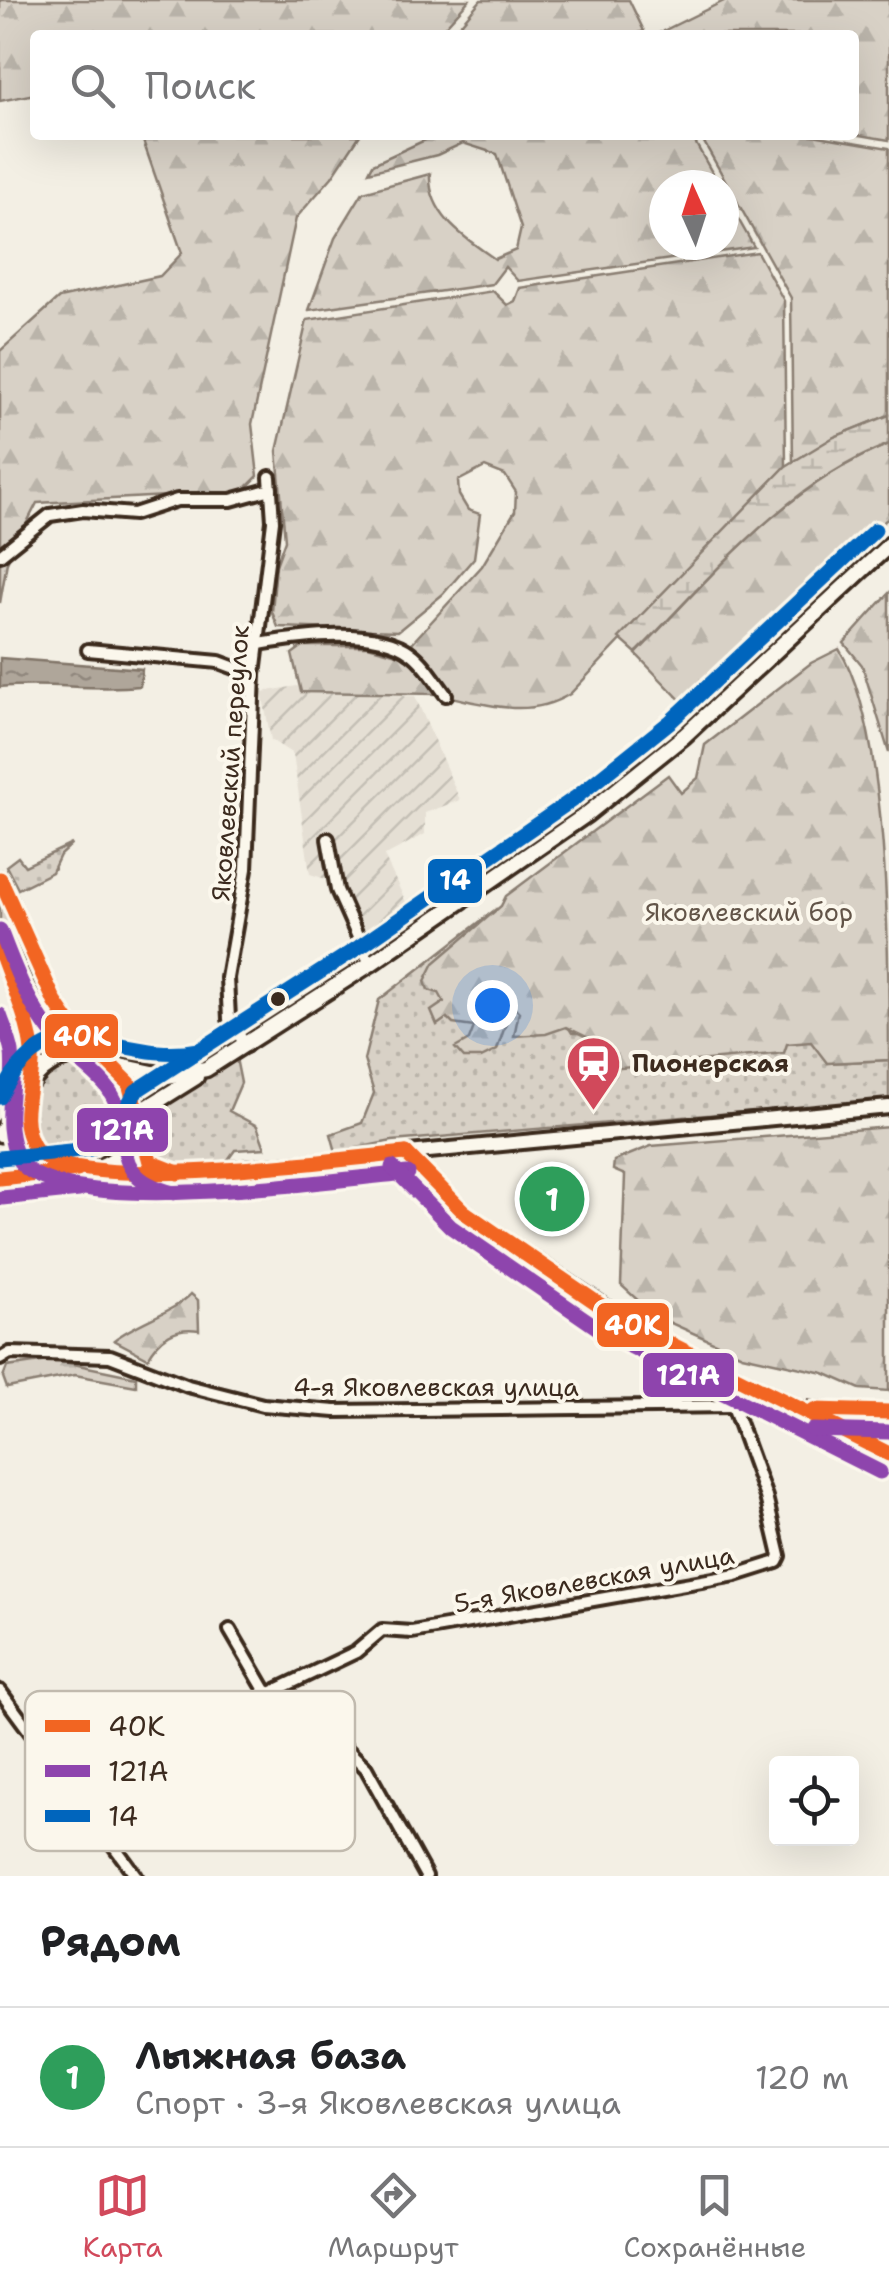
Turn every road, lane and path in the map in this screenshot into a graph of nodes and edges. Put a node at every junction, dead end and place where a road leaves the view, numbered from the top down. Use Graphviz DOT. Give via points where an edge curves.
graph roads {
  1 [pos="889,545"];
  2 [pos="0,555"];
  3 [pos="259,644"];
  4 [pos="88,650"];
  5 [pos="254,674"];
  6 [pos="446,695"];
  7 [pos="328,839"];
  8 [pos="0,879"];
  9 [pos="0,948"];
  10 [pos="370,964"];
  11 [pos="246,1046"];
  12 [pos="108,1063"];
  13 [pos="218,1064"];
  14 [pos="26,1094"];
  15 [pos="889,1107"];
  16 [pos="137,1124"];
  17 [pos="0,1134"];
  18 [pos="406,1153"];
  19 [pos="79,1170"];
  20 [pos="178,1173"];
  21 [pos="0,1178"];
  22 [pos="0,1359"];
  23 [pos="756,1387"];
  24 [pos="733,1406"];
  25 [pos="799,1409"];
  26 [pos="889,1412"];
  27 [pos="889,1454"];
  28 [pos="230,1630"];
  29 [pos="269,1691"];
  30 [pos="274,1691"];
  31 [pos="0,1692"];
  32 [pos="4,1705"];
  33 [pos="25,1732"];
  34 [pos="355,1757"];
  35 [pos="117,1851"];
  36 [pos="136,1876"];
  37 [pos="426,1876"];
  1 -- 10 [label="main road" via="684,736 587,814"];
  2 -- 3 [label="street, Яковлевский переулок" via="50,515 134,514 177,500 231,500 270,483 273,521"];
  3 -- 5 [label="street, Яковлевский переулок"];
  3 -- 6 [label="street" via="306,636 375,638 410,651"];
  4 -- 5 [label="street" via="220,662"];
  5 -- 11 [label="street, Яковлевский переулок" via="246,869 227,978 229,1019"];
  7 -- 10 [label="street" via="337,890"];
  8 -- 12 [label="main road" via="58,1008"];
  9 -- 14 [label="main road" via="30,1042"];
  10 -- 11 [label="main road"];
  11 -- 13 [label="main road"];
  12 -- 13 [label="main road" via="176,1076"];
  12 -- 14 [label="main road" via="62,1058 44,1068"];
  12 -- 16 [label="main road" via="130,1084"];
  13 -- 16 [label="main road" via="148,1106"];
  14 -- 17 [label="main road"];
  14 -- 19 [label="main road" via="24,1124 31,1143 53,1164"];
  15 -- 18 [label="street"];
  16 -- 19 [label="main road" via="120,1155"];
  16 -- 20 [label="street" via="148,1160"];
  18 -- 20 [label="street"];
  18 -- 23 [label="street" via="464,1212 556,1278 638,1329"];
  19 -- 20 [label="street"];
  19 -- 21 [label="main road"];
  22 -- 24 [label="street, 4-я Яковлевская улица" via="10,1353 110,1356 263,1405 335,1411"];
  23 -- 24 [label="street"];
  23 -- 25 [label="street"];
  24 -- 30 [label="street, 5-я Яковлевская улица" via="766,1497 777,1562 736,1575 412,1632 382,1630 356,1652"];
  25 -- 26 [label="street"];
  25 -- 27 [label="street"];
  28 -- 29 [label="street"];
  31 -- 32 [label="street"];
  32 -- 33 [label="street"];
  34 -- 37 [label="street"];
  35 -- 36 [label="street"];
}
